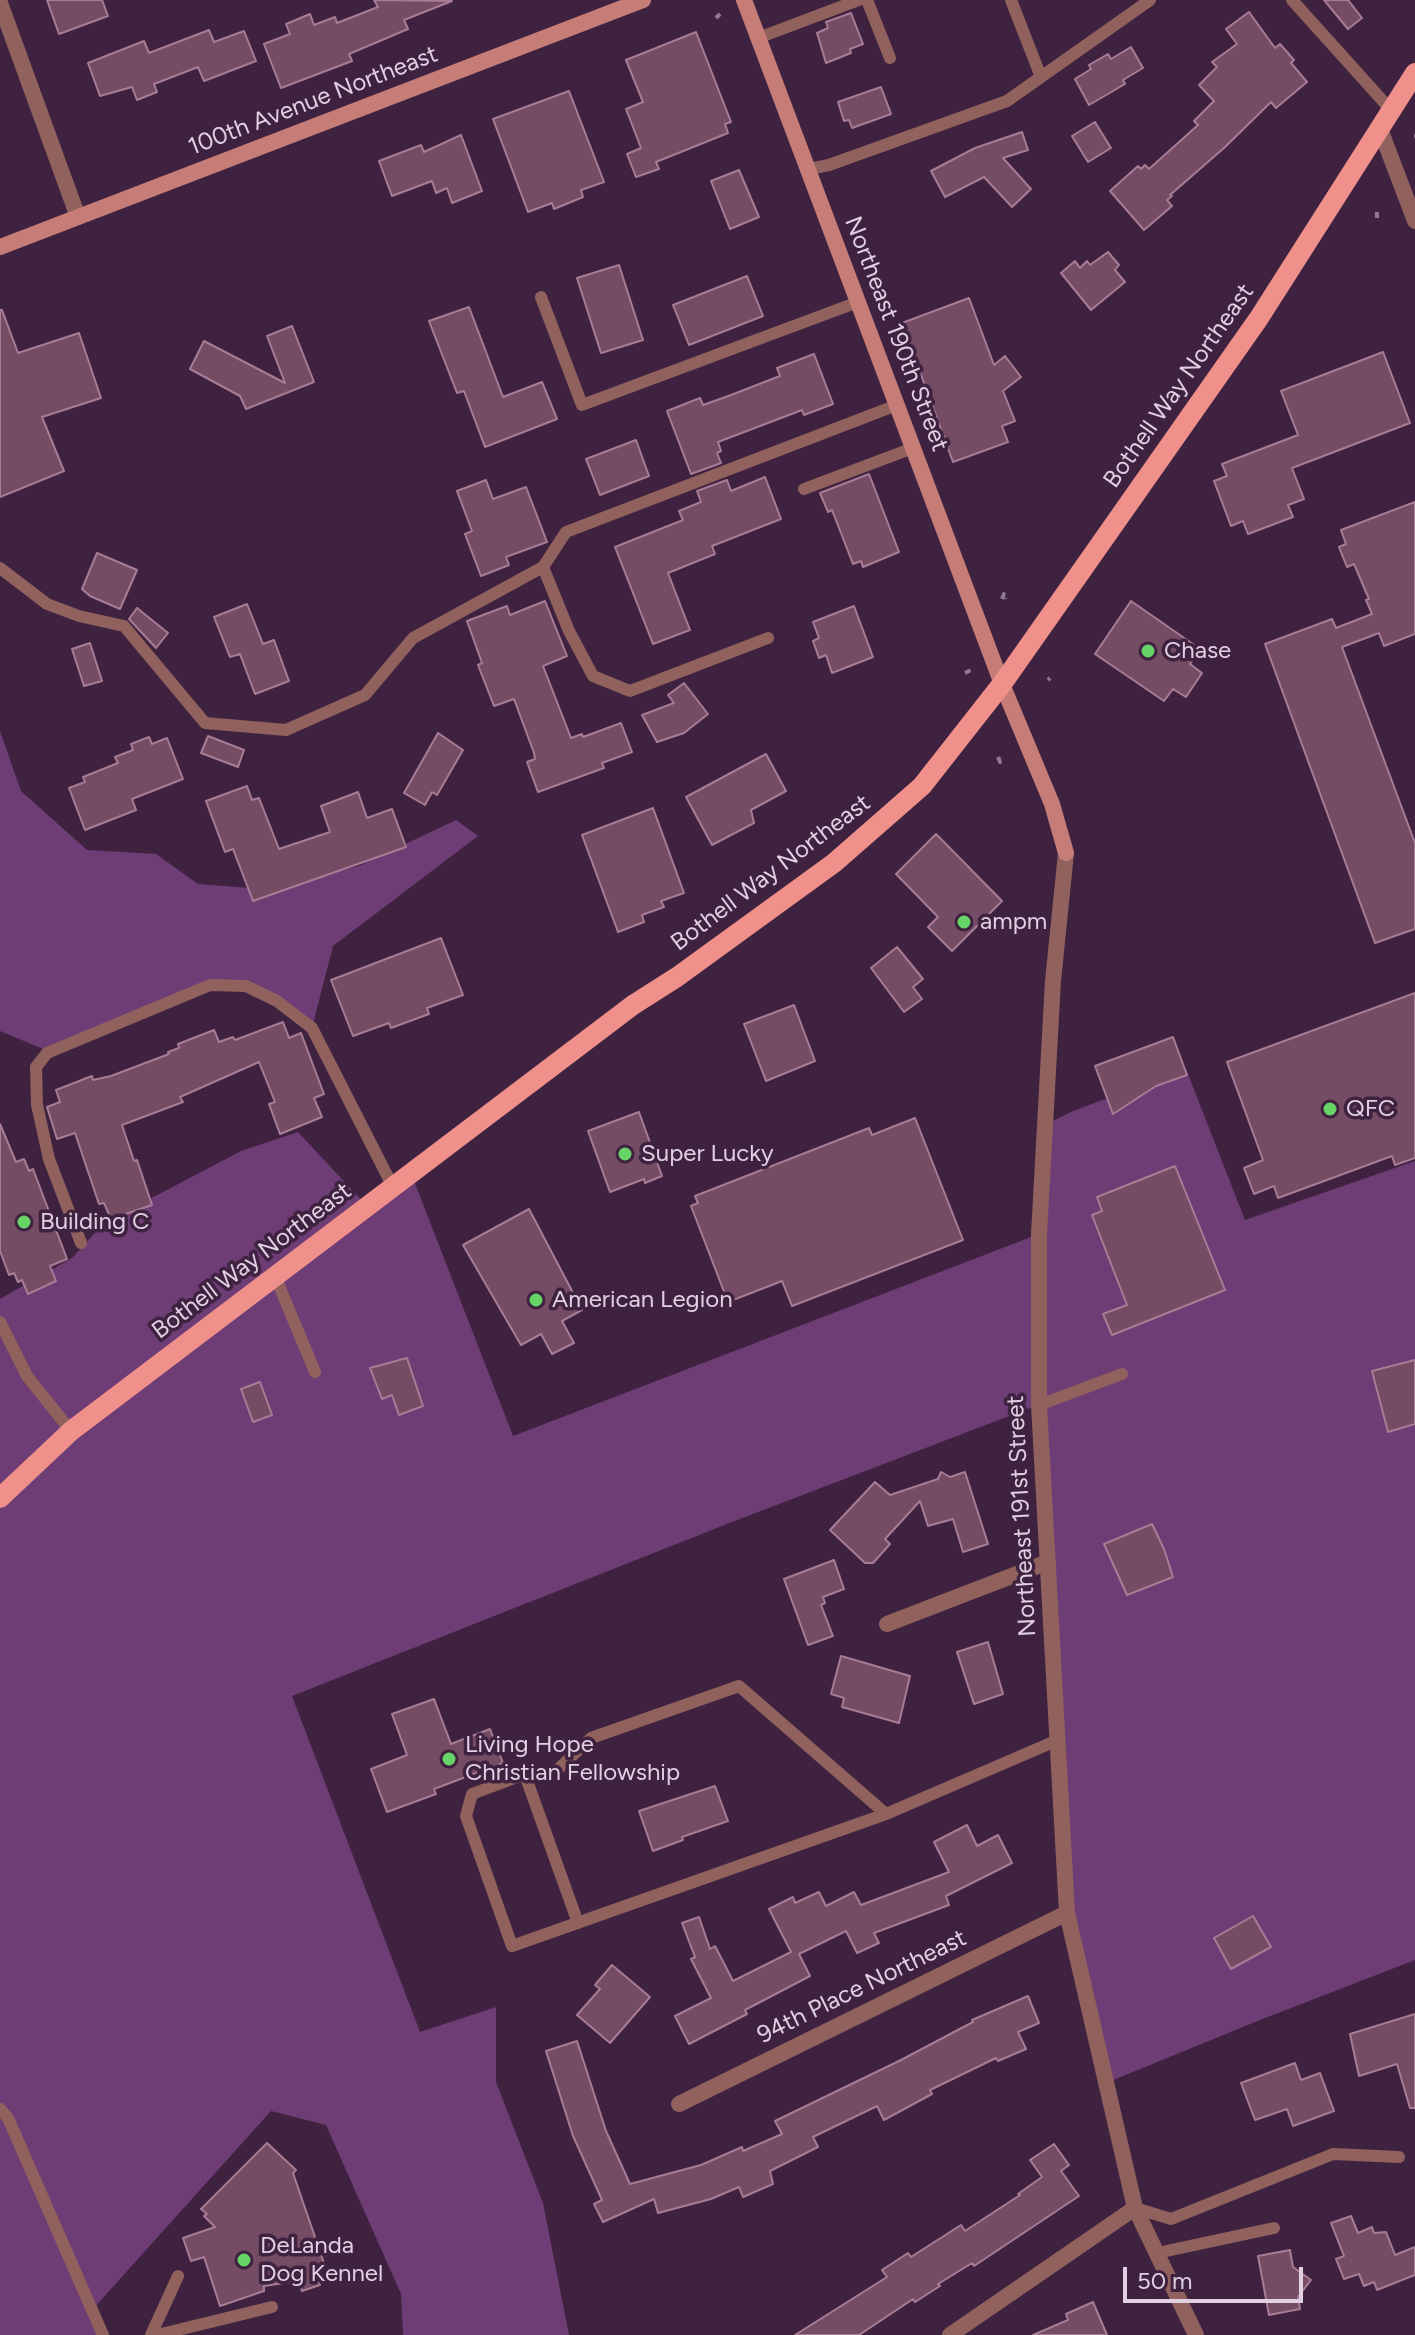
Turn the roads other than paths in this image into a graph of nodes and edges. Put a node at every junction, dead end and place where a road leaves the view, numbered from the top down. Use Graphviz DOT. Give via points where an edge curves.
graph roads {
  1 [pos="643,0"];
  2 [pos="744,0"];
  3 [pos="859,0"];
  4 [pos="867,0"];
  5 [pos="1011,0"];
  6 [pos="1150,0"];
  7 [pos="1292,0"];
  8 [pos="0,3"];
  9 [pos="758,38"];
  10 [pos="890,58"];
  11 [pos="1415,73"];
  12 [pos="1041,77"];
  13 [pos="1391,110"];
  14 [pos="1380,129"];
  15 [pos="809,169"];
  16 [pos="78,217"];
  17 [pos="1415,221"];
  18 [pos="0,247"];
  19 [pos="541,297"];
  20 [pos="858,302"];
  21 [pos="897,405"];
  22 [pos="913,448"];
  23 [pos="804,489"];
  24 [pos="543,567"];
  25 [pos="0,568"];
  26 [pos="768,638"];
  27 [pos="1002,684"];
  28 [pos="393,1187"];
  29 [pos="81,1243"];
  30 [pos="275,1276"];
  31 [pos="0,1322"];
  32 [pos="315,1372"];
  33 [pos="1122,1374"];
  34 [pos="1039,1405"];
  35 [pos="71,1431"];
  36 [pos="0,1498"];
  37 [pos="1048,1562"];
  38 [pos="887,1624"];
  39 [pos="1058,1740"];
  40 [pos="525,1775"];
  41 [pos="886,1814"];
  42 [pos="1067,1913"];
  43 [pos="578,1923"];
  44 [pos="679,2104"];
  45 [pos="0,2109"];
  46 [pos="1399,2157"];
  47 [pos="1135,2208"];
  48 [pos="1274,2228"];
  49 [pos="1157,2253"];
  50 [pos="178,2276"];
  51 [pos="272,2307"];
  52 [pos="103,2335"];
  53 [pos="151,2335"];
  54 [pos="157,2335"];
  55 [pos="950,2335"];
  56 [pos="1196,2335"];
  1 -- 16 [label="street, 100th Avenue Northeast"];
  2 -- 9 [label="street, Northeast 190th Street"];
  3 -- 9 [label="lane"];
  4 -- 10 [label="lane"];
  5 -- 12 [label="lane"];
  6 -- 12 [label="lane"];
  7 -- 13 [label="lane"];
  8 -- 16 [label="street"];
  9 -- 15 [label="street, Northeast 190th Street"];
  11 -- 13 [label="main road, Bothell Way Northeast"];
  12 -- 15 [label="lane" via="1007,101"];
  13 -- 14 [label="main road, Bothell Way Northeast"];
  14 -- 17 [label="street"];
  14 -- 27 [label="main road, Bothell Way Northeast" via="1259,318"];
  15 -- 20 [label="street, Northeast 190th Street"];
  16 -- 18 [label="street, 100th Avenue Northeast"];
  19 -- 20 [label="lane" via="582,405"];
  20 -- 21 [label="street, Northeast 190th Street"];
  21 -- 22 [label="street, Northeast 190th Street"];
  21 -- 24 [label="lane" via="566,532"];
  22 -- 23 [label="lane"];
  22 -- 27 [label="street, Northeast 190th Street"];
  24 -- 25 [label="lane" via="413,638 365,695 286,730 205,723 124,626 47,604"];
  24 -- 26 [label="lane" via="593,676 630,691"];
  27 -- 28 [label="main road, Bothell Way Northeast" via="922,786 869,835"];
  27 -- 34 [label="street, Northeast 191st Street" via="1052,804 1066,853 1039,1234"];
  28 -- 29 [label="lane" via="312,1028 246,986 210,985 47,1053 36,1067 37,1105 49,1159"];
  28 -- 30 [label="main road, Bothell Way Northeast"];
  30 -- 32 [label="lane"];
  30 -- 35 [label="main road, Bothell Way Northeast"];
  31 -- 35 [label="lane" via="27,1376"];
  33 -- 34 [label="lane"];
  34 -- 37 [label="street, Northeast 191st Street"];
  35 -- 36 [label="main road, Bothell Way Northeast"];
  37 -- 38 [label="street"];
  37 -- 39 [label="street, Northeast 191st Street"];
  39 -- 41 [label="lane"];
  39 -- 42 [label="street, Northeast 191st Street"];
  40 -- 41 [label="lane" via="553,1774 591,1738 739,1686"];
  40 -- 43 [label="lane"];
  40 -- 43 [label="lane" via="472,1794 466,1816 512,1946"];
  41 -- 43 [label="lane"];
  42 -- 44 [label="street, 94th Place Northeast"];
  42 -- 47 [label="street, Northeast 191st Street"];
  45 -- 52 [label="lane"];
  46 -- 47 [label="lane" via="1333,2154 1171,2219"];
  47 -- 49 [label="street, Northeast 191st Street"];
  47 -- 55 [label="street"];
  48 -- 49 [label="lane"];
  49 -- 56 [label="street, Northeast 191st Street"];
  50 -- 53 [label="lane"];
  51 -- 54 [label="lane"];
}
